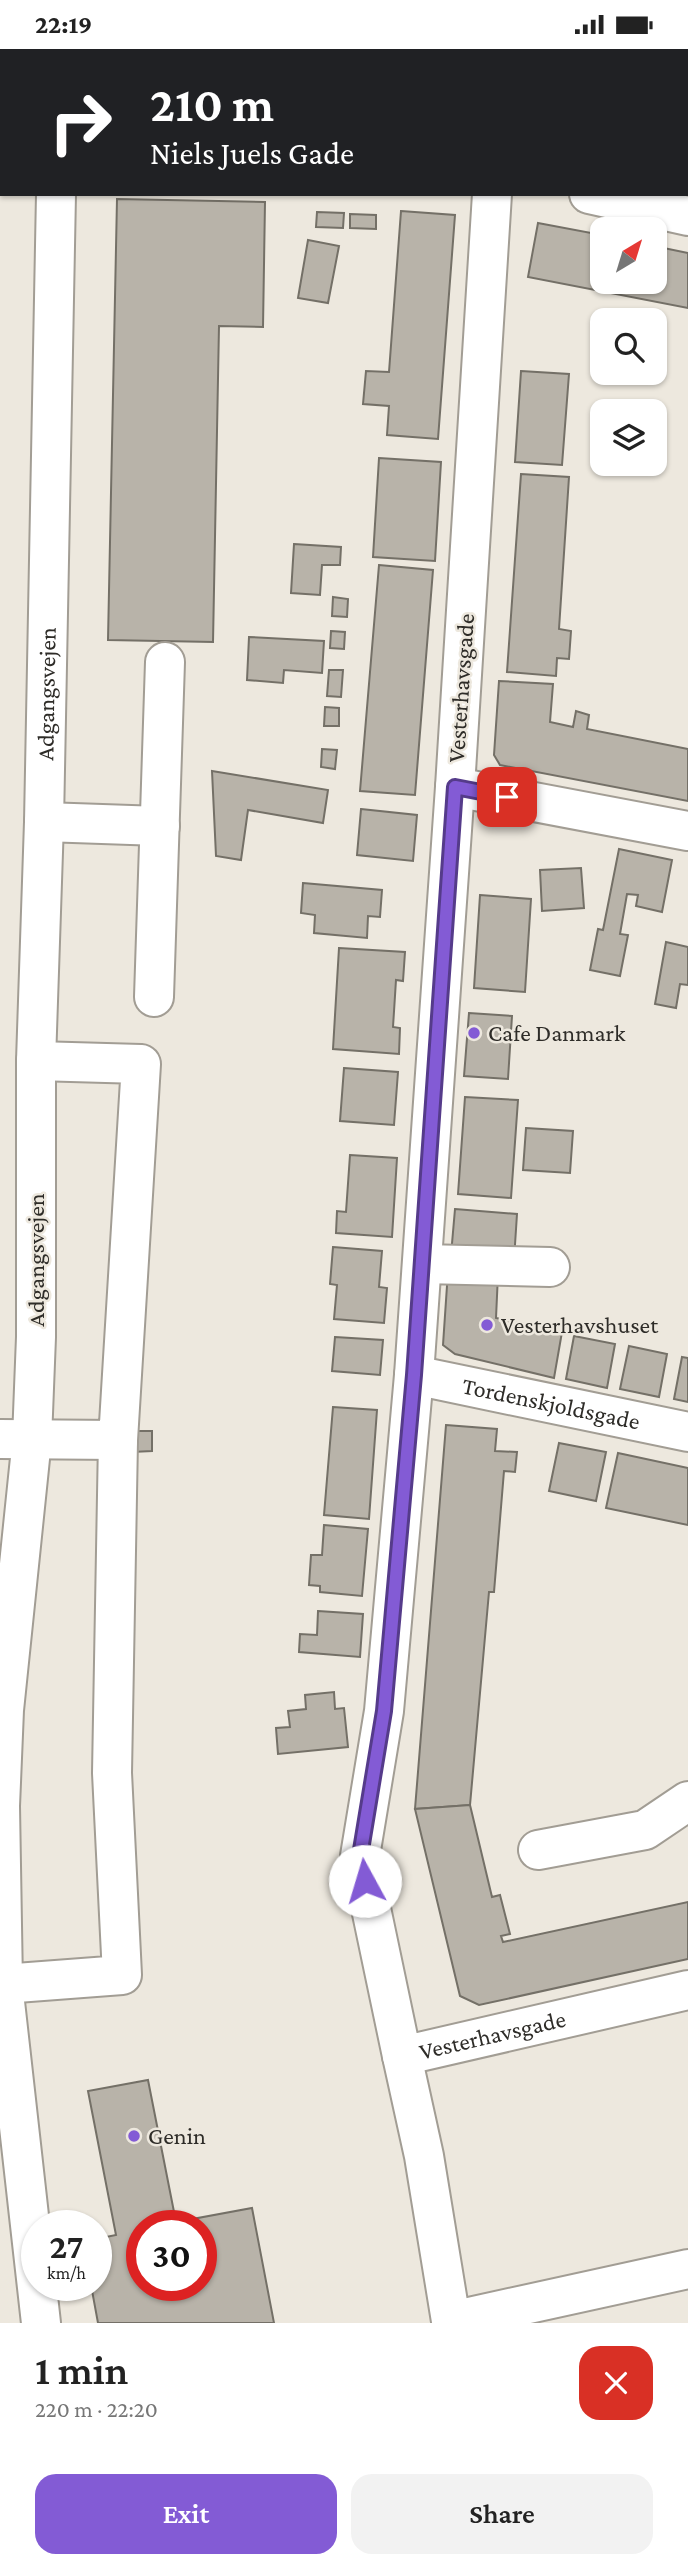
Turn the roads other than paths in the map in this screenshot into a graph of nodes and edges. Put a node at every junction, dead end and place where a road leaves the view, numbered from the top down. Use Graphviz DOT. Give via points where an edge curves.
graph roads {
  1 [pos="56,196"];
  2 [pos="492,196"];
  3 [pos="598,196"];
  4 [pos="688,216"];
  5 [pos="165,662"];
  6 [pos="455,787"];
  7 [pos="44,822"];
  8 [pos="160,826"];
  9 [pos="688,831"];
  10 [pos="154,997"];
  11 [pos="36,1061"];
  12 [pos="422,1264"];
  13 [pos="550,1267"];
  14 [pos="414,1375"];
  15 [pos="688,1432"];
  16 [pos="16,1439"];
  17 [pos="118,1440"];
  18 [pos="688,1801"];
  19 [pos="538,1850"];
  20 [pos="3,1984"];
  21 [pos="688,1990"];
  22 [pos="402,2056"];
  23 [pos="688,2269"];
  24 [pos="41,2323"];
  1 -- 7 [label="street, Adgangsvejen"];
  2 -- 6 [label="street, Vesterhavsgade"];
  3 -- 4 [label="street"];
  5 -- 8 [label="street"];
  6 -- 9 [label="street"];
  6 -- 12 [label="street, Vesterhavsgade"];
  7 -- 8 [label="street"];
  7 -- 11 [label="street, Adgangsvejen"];
  8 -- 10 [label="street"];
  11 -- 16 [label="street, Adgangsvejen" via="36,1337"];
  11 -- 17 [label="street" via="141,1064"];
  12 -- 13 [label="street"];
  12 -- 14 [label="street, Vesterhavsgade"];
  14 -- 15 [label="street, Tordenskjoldsgade"];
  14 -- 22 [label="street, Vesterhavsgade" via="384,1711 360,1856"];
  16 -- 17 [label="street"];
  16 -- 20 [label="street, Adgangsvejen" via="0,1806"];
  17 -- 20 [label="street" via="112,1773 122,1975"];
  18 -- 19 [label="street" via="645,1830"];
  20 -- 24 [label="street, Adgangsvejen"];
  21 -- 22 [label="street, Vesterhavsgade"];
  22 -- 23 [label="street" via="451,2321"];
}
